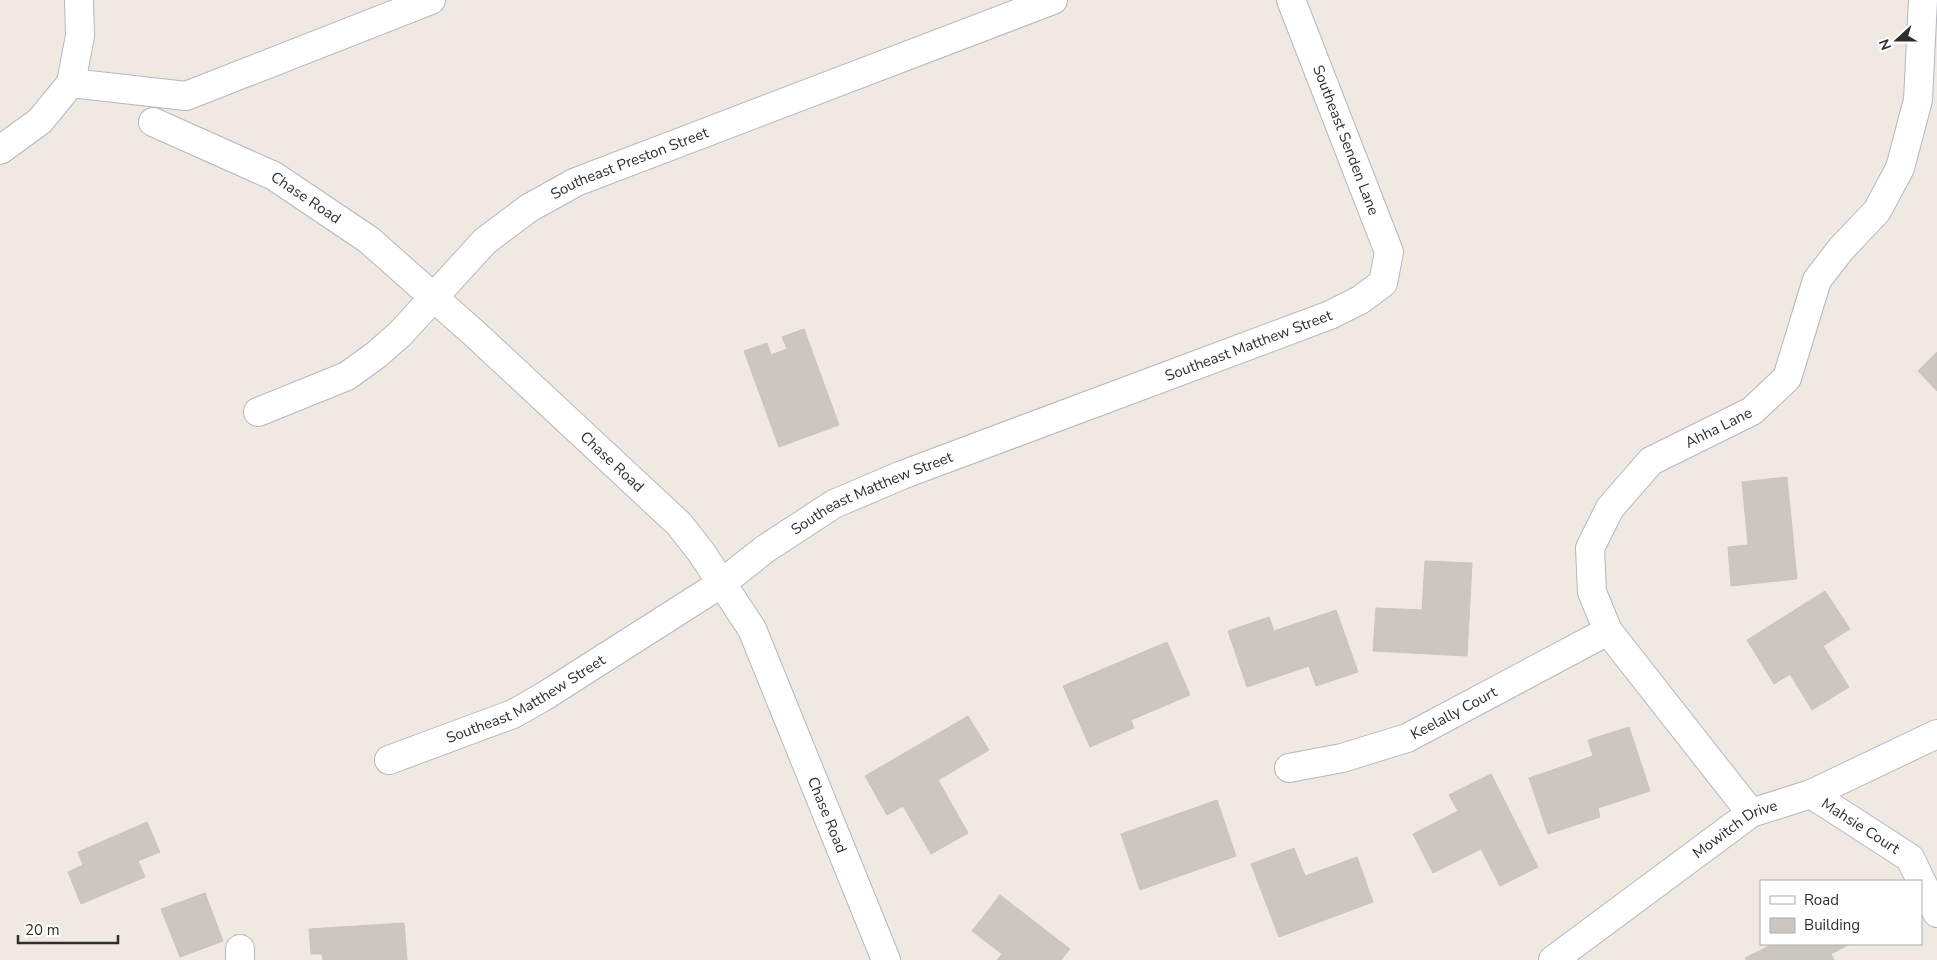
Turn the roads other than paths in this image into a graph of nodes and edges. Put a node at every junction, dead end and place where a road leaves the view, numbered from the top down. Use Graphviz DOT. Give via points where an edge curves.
graph roads {
  1 [pos="79,0"];
  2 [pos="431,0"];
  3 [pos="1053,0"];
  4 [pos="1291,0"];
  5 [pos="1924,0"];
  6 [pos="70,83"];
  7 [pos="154,122"];
  8 [pos="0,150"];
  9 [pos="1383,283"];
  10 [pos="434,297"];
  11 [pos="258,412"];
  12 [pos="722,583"];
  13 [pos="1608,632"];
  14 [pos="1937,734"];
  15 [pos="389,760"];
  16 [pos="1289,768"];
  17 [pos="1811,794"];
  18 [pos="1751,813"];
  19 [pos="1921,880"];
  20 [pos="1922,882"];
  21 [pos="1937,912"];
  22 [pos="886,960"];
  23 [pos="1553,960"];
  1 -- 6 [label="street" via="80,36"];
  2 -- 6 [label="street" via="186,96"];
  3 -- 10 [label="street, Southeast Preston Street" via="576,182 529,208 484,241"];
  4 -- 9 [label="street, Southeast Senden Lane" via="1389,252"];
  5 -- 13 [label="street, Ahha Lane" via="1918,100 1900,168 1877,212 1817,280 1787,378 1752,411 1651,461 1610,508 1590,548 1592,592"];
  6 -- 8 [label="street" via="40,121"];
  7 -- 10 [label="street, Chase Road" via="274,176 369,240"];
  9 -- 12 [label="street, Southeast Matthew Street" via="1360,300 1330,315 902,474 834,504 765,549"];
  10 -- 11 [label="street, Southeast Preston Street" via="400,334 347,376"];
  10 -- 12 [label="street, Chase Road" via="679,524"];
  12 -- 15 [label="street, Southeast Matthew Street" via="572,680 513,714"];
  12 -- 22 [label="street, Chase Road" via="752,628"];
  13 -- 16 [label="street, Keelally Court" via="1407,738 1342,758"];
  13 -- 18 [label="street, Ahha Lane"];
  14 -- 17 [label="street, Mowitch Drive"];
  17 -- 18 [label="street, Mowitch Drive"];
  17 -- 19 [label="street, Mahsie Court" via="1910,858"];
  18 -- 23 [label="street, Mowitch Drive"];
  20 -- 21 [label="street, Mahsie Court"];
}
